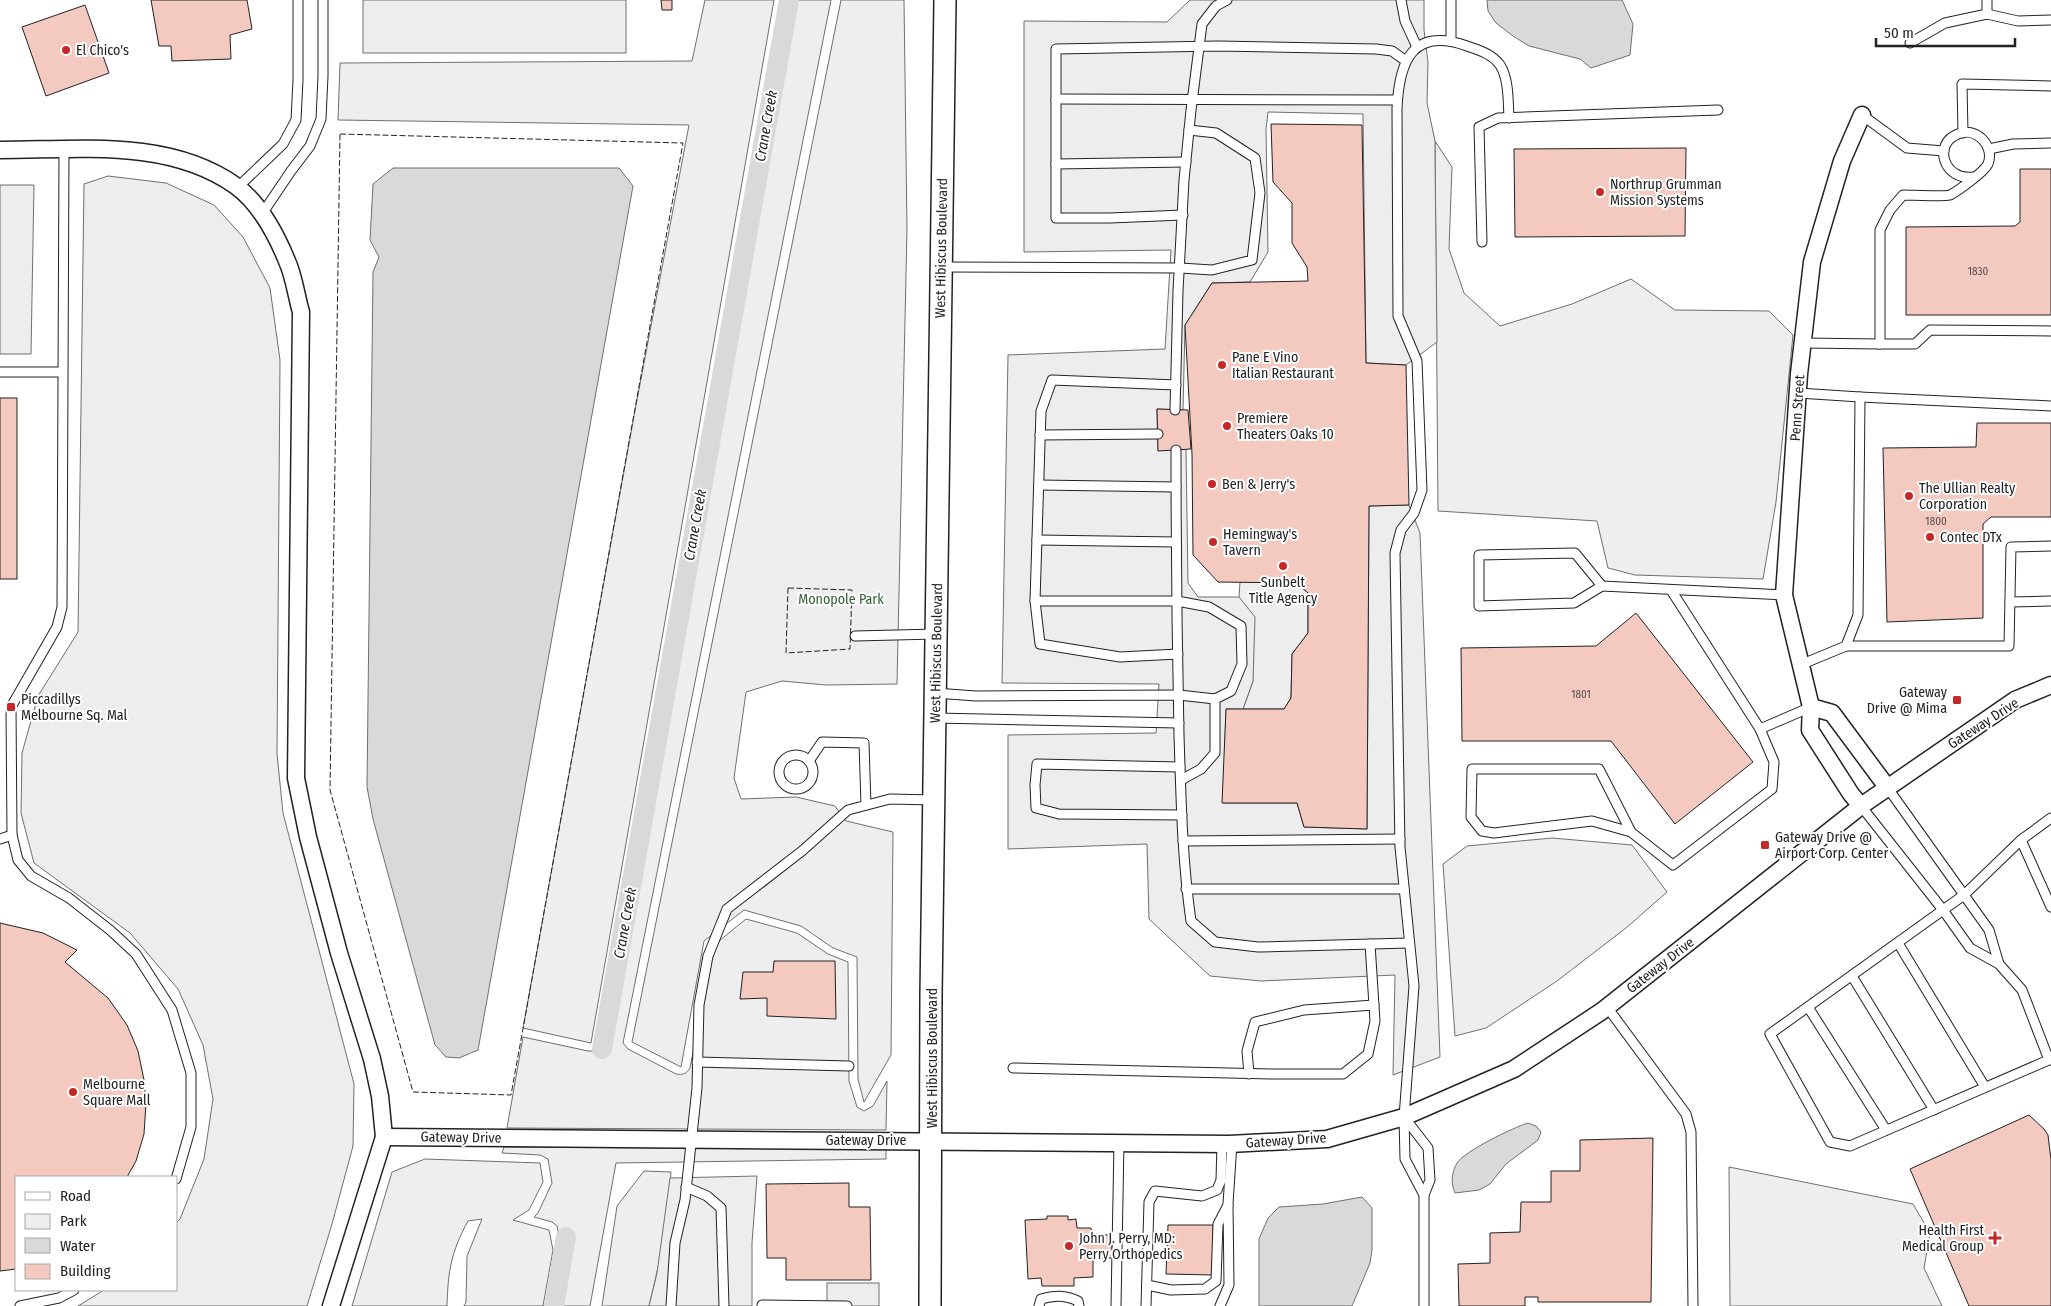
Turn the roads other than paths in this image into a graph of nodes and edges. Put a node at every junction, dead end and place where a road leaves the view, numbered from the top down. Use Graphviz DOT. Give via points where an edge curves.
graph roads {
  1 [pos="298,0"];
  2 [pos="323,0"];
  3 [pos="945,0"];
  4 [pos="1227,0"];
  5 [pos="1402,0"];
  6 [pos="1451,0"];
  7 [pos="1987,0"];
  8 [pos="1987,14"];
  9 [pos="2051,20"];
  10 [pos="1451,40"];
  11 [pos="1910,43"];
  12 [pos="1199,46"];
  13 [pos="1417,47"];
  14 [pos="1406,61"];
  15 [pos="2051,86"];
  16 [pos="1056,99"];
  17 [pos="1397,100"];
  18 [pos="1192,101"];
  19 [pos="1718,110"];
  20 [pos="1862,115"];
  21 [pos="1509,118"];
  22 [pos="1189,130"];
  23 [pos="1963,132"];
  24 [pos="2051,144"];
  25 [pos="1989,149"];
  26 [pos="0,150"];
  27 [pos="64,150"];
  28 [pos="1944,151"];
  29 [pos="1186,162"];
  30 [pos="1056,164"];
  31 [pos="1973,177"];
  32 [pos="238,187"];
  33 [pos="262,214"];
  34 [pos="1183,214"];
  35 [pos="1482,242"];
  36 [pos="940,267"];
  37 [pos="1180,268"];
  38 [pos="2051,331"];
  39 [pos="1803,344"];
  40 [pos="1880,344"];
  41 [pos="0,372"];
  42 [pos="62,372"];
  43 [pos="1176,385"];
  44 [pos="1798,393"];
  45 [pos="1860,397"];
  46 [pos="2051,406"];
  47 [pos="1176,410"];
  48 [pos="1158,434"];
  49 [pos="1040,435"];
  50 [pos="1176,450"];
  51 [pos="1039,485"];
  52 [pos="1176,487"];
  53 [pos="1037,540"];
  54 [pos="1176,542"];
  55 [pos="2051,546"];
  56 [pos="1602,586"];
  57 [pos="1671,590"];
  58 [pos="1784,595"];
  59 [pos="1035,601"];
  60 [pos="1177,601"];
  61 [pos="2051,601"];
  62 [pos="2010,602"];
  63 [pos="936,634"];
  64 [pos="855,636"];
  65 [pos="1846,646"];
  66 [pos="1178,654"];
  67 [pos="1800,665"];
  68 [pos="2051,685"];
  69 [pos="935,692"];
  70 [pos="1178,695"];
  71 [pos="1215,699"];
  72 [pos="1811,707"];
  73 [pos="935,718"];
  74 [pos="1179,722"];
  75 [pos="1760,729"];
  76 [pos="809,761"];
  77 [pos="1180,767"];
  78 [pos="1181,780"];
  79 [pos="1888,787"];
  80 [pos="934,800"];
  81 [pos="866,805"];
  82 [pos="1861,806"];
  83 [pos="1182,815"];
  84 [pos="2051,818"];
  85 [pos="1631,832"];
  86 [pos="12,835"];
  87 [pos="0,840"];
  88 [pos="1400,840"];
  89 [pos="2021,840"];
  90 [pos="1183,841"];
  91 [pos="1186,889"];
  92 [pos="1404,889"];
  93 [pos="1964,895"];
  94 [pos="2051,907"];
  95 [pos="1943,910"];
  96 [pos="1409,943"];
  97 [pos="1898,943"];
  98 [pos="1370,944"];
  99 [pos="1999,964"];
  100 [pos="1852,976"];
  101 [pos="1374,1005"];
  102 [pos="1607,1007"];
  103 [pos="1808,1007"];
  104 [pos="2050,1060"];
  105 [pos="697,1062"];
  106 [pos="849,1066"];
  107 [pos="1013,1068"];
  108 [pos="1249,1074"];
  109 [pos="1985,1088"];
  110 [pos="1934,1110"];
  111 [pos="1404,1117"];
  112 [pos="1886,1130"];
  113 [pos="384,1136"];
  114 [pos="690,1139"];
  115 [pos="932,1140"];
  116 [pos="1119,1142"];
  117 [pos="1227,1143"];
  118 [pos="177,1176"];
  119 [pos="686,1187"];
  120 [pos="1424,1195"];
  121 [pos="1228,1204"];
  122 [pos="1147,1285"];
  123 [pos="72,1291"];
  124 [pos="762,1305"];
  125 [pos="20,1306"];
  126 [pos="331,1306"];
  127 [pos="671,1306"];
  128 [pos="724,1306"];
  129 [pos="794,1306"];
  130 [pos="847,1306"];
  131 [pos="930,1306"];
  132 [pos="1039,1306"];
  133 [pos="1079,1306"];
  134 [pos="1116,1306"];
  135 [pos="1146,1306"];
  136 [pos="1220,1306"];
  137 [pos="1424,1306"];
  138 [pos="1693,1306"];
  1 -- 32 [label="lane" via="296,120 283,144"];
  2 -- 33 [label="lane" via="320,119 310,146"];
  3 -- 36 [label="street, West Hibiscus Boulevard"];
  4 -- 12 [label="lane" via="1216,6 1202,24"];
  5 -- 13 [label="lane" via="1405,21"];
  6 -- 10 [label="lane"];
  7 -- 8 [label="lane"];
  8 -- 9 [label="lane" via="2018,21"];
  8 -- 11 [label="lane" via="1945,24"];
  10 -- 13 [label="lane" via="1428,41"];
  10 -- 21 [label="lane" via="1491,56 1500,66 1507,85"];
  12 -- 14 [label="lane" via="1376,49 1392,51"];
  12 -- 16 [label="lane" via="1056,49"];
  12 -- 18 [label="lane"];
  13 -- 14 [label="lane"];
  14 -- 17 [label="lane"];
  15 -- 23 [label="lane" via="1962,84"];
  16 -- 18 [label="lane"];
  16 -- 30 [label="lane"];
  17 -- 18 [label="lane"];
  17 -- 88 [label="lane" via="1398,316 1417,361 1422,490 1414,513 1401,530 1394,553"];
  18 -- 22 [label="lane"];
  19 -- 21 [label="lane"];
  20 -- 28 [label="lane" via="1906,148"];
  20 -- 39 [label="street, Penn Street" via="1842,161 1812,262"];
  21 -- 35 [label="lane" via="1498,118 1479,127"];
  22 -- 29 [label="lane"];
  22 -- 37 [label="lane" via="1216,133 1255,158 1260,193 1252,260 1212,270"];
  23 -- 25 [label="lane" via="1981,137"];
  23 -- 28 [label="lane" via="1952,137"];
  24 -- 25 [label="lane" via="2013,144"];
  25 -- 31 [label="lane" via="1988,164"];
  26 -- 27 [label="street"];
  27 -- 32 [label="street" via="158,153 211,171"];
  27 -- 42 [label="lane"];
  28 -- 31 [label="lane" via="1950,171 1962,178"];
  29 -- 30 [label="lane"];
  29 -- 34 [label="lane"];
  30 -- 34 [label="lane" via="1056,218"];
  31 -- 40 [label="lane" via="1949,195 1904,195 1890,210 1880,230"];
  32 -- 33 [label="street"];
  33 -- 113 [label="street" via="288,261 301,312 296,778 339,953 372,1059"];
  34 -- 37 [label="lane"];
  36 -- 37 [label="lane"];
  36 -- 63 [label="street, West Hibiscus Boulevard"];
  37 -- 43 [label="lane"];
  38 -- 40 [label="lane" via="1930,330 1915,344"];
  39 -- 40 [label="lane"];
  39 -- 44 [label="street, Penn Street"];
  41 -- 42 [label="lane"];
  42 -- 86 [label="lane" via="62,607 57,627 11,707"];
  43 -- 47 [label="lane"];
  43 -- 49 [label="lane" via="1052,380 1041,411"];
  44 -- 45 [label="lane"];
  44 -- 58 [label="street, Penn Street"];
  45 -- 46 [label="lane"];
  45 -- 65 [label="lane" via="1858,615"];
  48 -- 49 [label="lane"];
  49 -- 51 [label="lane"];
  50 -- 52 [label="lane"];
  51 -- 52 [label="lane"];
  51 -- 53 [label="lane"];
  52 -- 54 [label="lane"];
  53 -- 54 [label="lane"];
  53 -- 59 [label="lane"];
  54 -- 60 [label="lane"];
  55 -- 62 [label="lane" via="2011,547"];
  56 -- 56 [label="lane" via="1575,553 1479,555 1479,606 1574,603"];
  56 -- 57 [label="lane"];
  57 -- 58 [label="lane"];
  57 -- 75 [label="lane"];
  58 -- 67 [label="street, Penn Street"];
  59 -- 60 [label="lane"];
  59 -- 66 [label="lane" via="1040,644 1120,657"];
  60 -- 66 [label="lane"];
  60 -- 71 [label="lane" via="1209,607 1241,626 1242,664 1231,691"];
  61 -- 62 [label="lane"];
  62 -- 65 [label="lane" via="2009,646"];
  63 -- 64 [label="lane"];
  63 -- 69 [label="street, West Hibiscus Boulevard"];
  65 -- 67 [label="lane"];
  66 -- 70 [label="lane"];
  67 -- 72 [label="street, Penn Street"];
  68 -- 79 [label="street, Gateway Drive" via="2015,700"];
  69 -- 70 [label="lane" via="976,696"];
  69 -- 73 [label="street, West Hibiscus Boulevard"];
  70 -- 71 [label="lane"];
  70 -- 74 [label="lane"];
  71 -- 78 [label="lane" via="1215,753 1201,769"];
  72 -- 75 [label="lane"];
  72 -- 79 [label="street" via="1832,713"];
  72 -- 82 [label="street, Penn Street" via="1810,730"];
  73 -- 74 [label="lane"];
  73 -- 80 [label="street, West Hibiscus Boulevard"];
  74 -- 77 [label="lane"];
  75 -- 85 [label="lane" via="1774,762 1772,789 1673,865"];
  76 -- 81 [label="lane" via="822,742 864,743"];
  77 -- 78 [label="lane"];
  77 -- 83 [label="lane" via="1038,764 1035,786 1036,808 1059,814"];
  78 -- 83 [label="lane"];
  79 -- 82 [label="street, Gateway Drive"];
  79 -- 93 [label="lane"];
  80 -- 81 [label="lane" via="890,799"];
  80 -- 115 [label="street, West Hibiscus Boulevard"];
  81 -- 105 [label="lane" via="848,810 802,851 727,909 708,956 698,1005"];
  82 -- 95 [label="lane"];
  82 -- 102 [label="street, Gateway Drive"];
  83 -- 90 [label="lane"];
  84 -- 89 [label="lane"];
  85 -- 85 [label="lane" via="1599,769 1472,769 1471,817 1482,831 1494,833 1592,822"];
  86 -- 87 [label="lane"];
  86 -- 118 [label="lane" via="18,860 31,876 75,904 136,954 172,1010 192,1073 190,1127"];
  88 -- 90 [label="lane"];
  88 -- 92 [label="lane"];
  89 -- 93 [label="lane"];
  89 -- 94 [label="lane"];
  90 -- 91 [label="lane"];
  91 -- 92 [label="lane"];
  91 -- 98 [label="lane" via="1190,921 1215,942 1258,947"];
  92 -- 96 [label="lane"];
  93 -- 95 [label="lane"];
  93 -- 99 [label="lane" via="1989,930"];
  95 -- 97 [label="lane"];
  95 -- 99 [label="lane" via="1970,948"];
  96 -- 98 [label="lane"];
  96 -- 111 [label="lane" via="1414,986"];
  97 -- 100 [label="lane"];
  97 -- 109 [label="lane"];
  98 -- 101 [label="lane"];
  99 -- 104 [label="lane" via="2022,990"];
  100 -- 103 [label="lane"];
  100 -- 110 [label="lane"];
  101 -- 108 [label="lane" via="1304,1010 1255,1022 1247,1051"];
  101 -- 108 [label="lane" via="1375,1021 1368,1054 1343,1074"];
  102 -- 111 [label="street, Gateway Drive" via="1514,1069"];
  102 -- 138 [label="lane" via="1686,1114 1691,1132"];
  103 -- 112 [label="lane"];
  103 -- 112 [label="lane" via="1770,1034 1830,1142 1850,1146"];
  104 -- 109 [label="lane"];
  105 -- 106 [label="lane"];
  105 -- 114 [label="lane"];
  107 -- 108 [label="lane"];
  109 -- 110 [label="lane"];
  110 -- 112 [label="lane"];
  111 -- 117 [label="street, Gateway Drive" via="1327,1139"];
  111 -- 120 [label="lane" via="1405,1159"];
  111 -- 120 [label="lane" via="1428,1148 1430,1180"];
  113 -- 114 [label="street, Gateway Drive"];
  113 -- 126 [label="street"];
  114 -- 115 [label="street, Gateway Drive"];
  114 -- 119 [label="lane"];
  115 -- 116 [label="street, Gateway Drive"];
  115 -- 131 [label="street, West Hibiscus Boulevard"];
  116 -- 117 [label="street, Gateway Drive"];
  116 -- 134 [label="lane"];
  117 -- 121 [label="lane"];
  117 -- 122 [label="lane" via="1217,1190 1202,1196 1155,1191 1149,1202"];
  119 -- 127 [label="lane" via="674,1243"];
  119 -- 128 [label="lane" via="707,1196 721,1208"];
  120 -- 137 [label="lane"];
  121 -- 122 [label="lane" via="1218,1224 1216,1281 1205,1289 1171,1290"];
  121 -- 136 [label="lane" via="1229,1285"];
  122 -- 135 [label="lane"];
  123 -- 125 [label="lane" via="59,1298"];
  124 -- 129 [label="lane"];
  129 -- 130 [label="lane"];
  132 -- 133 [label="lane" via="1042,1300 1052,1296 1068,1296 1078,1301"];
}
